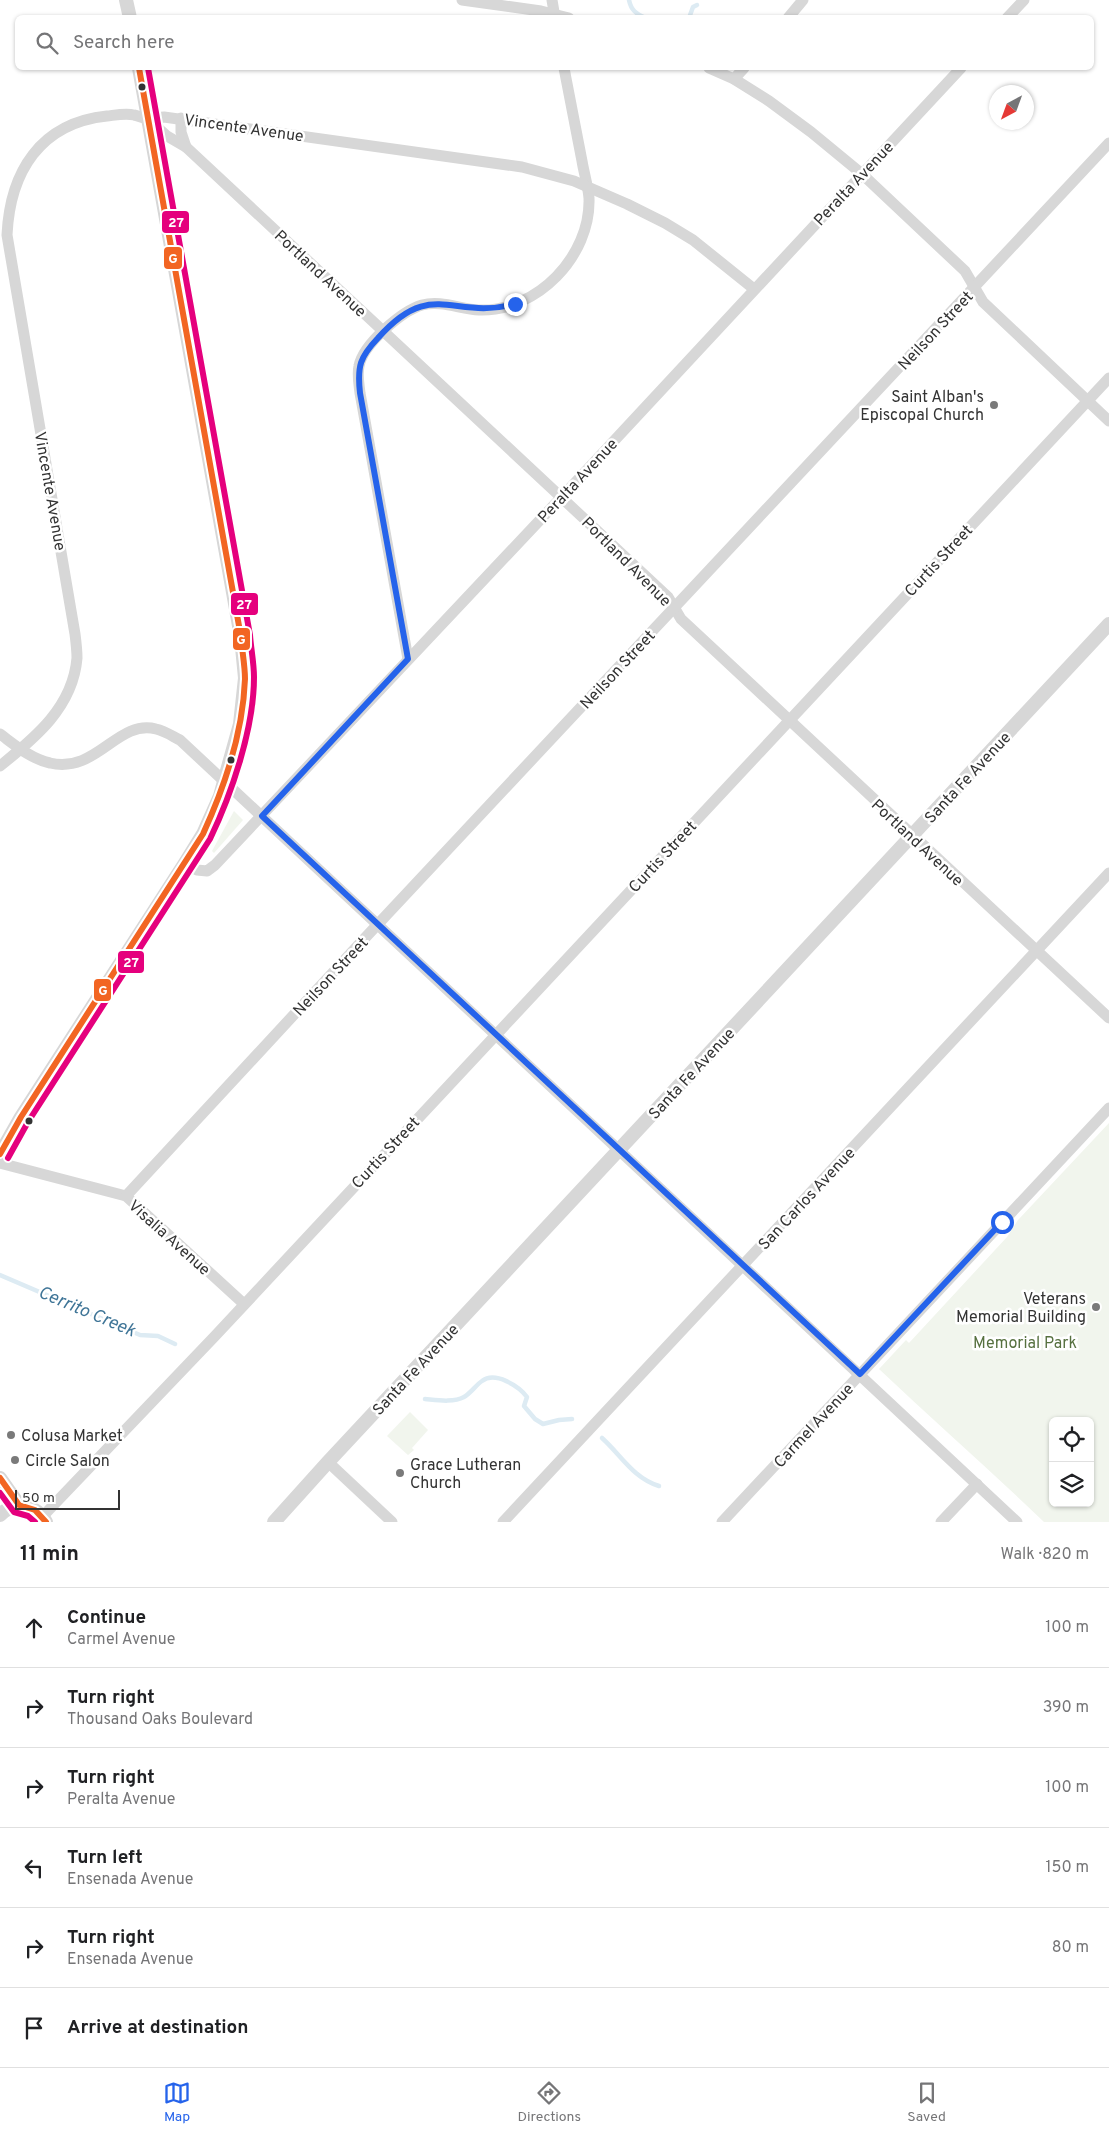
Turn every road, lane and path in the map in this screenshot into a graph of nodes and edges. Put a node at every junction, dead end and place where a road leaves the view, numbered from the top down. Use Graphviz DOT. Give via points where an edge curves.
graph roads {
  1 [pos="126,0"];
  2 [pos="462,0"];
  3 [pos="552,0"];
  4 [pos="803,0"];
  5 [pos="1024,0"];
  6 [pos="129,15"];
  7 [pos="549,15"];
  8 [pos="555,15"];
  9 [pos="790,15"];
  10 [pos="1011,15"];
  11 [pos="139,70"];
  12 [pos="564,70"];
  13 [pos="714,70"];
  14 [pos="742,70"];
  15 [pos="959,70"];
  16 [pos="734,79"];
  17 [pos="181,118"];
  18 [pos="148,119"];
  19 [pos="1109,143"];
  20 [pos="186,147"];
  21 [pos="862,174"];
  22 [pos="587,186"];
  23 [pos="974,287"];
  24 [pos="754,289"];
  25 [pos="383,332"];
  26 [pos="1109,378"];
  27 [pos="1088,401"];
  28 [pos="1109,421"];
  29 [pos="561,498"];
  30 [pos="674,608"];
  31 [pos="1109,624"];
  32 [pos="408,659"];
  33 [pos="788,720"];
  34 [pos="0,734"];
  35 [pos="21,749"];
  36 [pos="0,766"];
  37 [pos="226,782"];
  38 [pos="262,816"];
  39 [pos="912,836"];
  40 [pos="185,863"];
  41 [pos="1109,873"];
  42 [pos="377,925"];
  43 [pos="1036,952"];
  44 [pos="1109,1018"];
  45 [pos="496,1034"];
  46 [pos="1109,1108"];
  47 [pos="620,1150"];
  48 [pos="0,1154"];
  49 [pos="0,1163"];
  50 [pos="126,1196"];
  51 [pos="744,1266"];
  52 [pos="244,1304"];
  53 [pos="860,1374"];
  54 [pos="328,1462"];
  55 [pos="0,1478"];
  56 [pos="977,1484"];
  57 [pos="19,1505"];
  58 [pos="1,1509"];
  59 [pos="45,1519"];
  60 [pos="274,1522"];
  61 [pos="392,1522"];
  62 [pos="503,1522"];
  63 [pos="722,1522"];
  64 [pos="941,1522"];
  65 [pos="1017,1522"];
  1 -- 6 [label="street"];
  2 -- 7 [label="street"];
  3 -- 8 [label="street"];
  4 -- 9 [label="street"];
  5 -- 10 [label="street"];
  11 -- 18 [label="street"];
  12 -- 22 [label="street"];
  13 -- 16 [label="street"];
  14 -- 16 [label="street"];
  15 -- 21 [label="street, Peralta Avenue"];
  16 -- 21 [label="street" via="769,100"];
  17 -- 18 [label="street, Vincente Avenue" via="164,116"];
  17 -- 20 [label="street" via="180,132"];
  17 -- 22 [label="street, Vincente Avenue" via="522,167"];
  18 -- 20 [label="street, Portland Avenue"];
  18 -- 35 [label="street, Vincente Avenue" via="133,114 106,116 75,124 56,134 42,144 27,162 15,184 9,210 8,235 77,658 61,705 46,726"];
  18 -- 37 [label="street" via="241,637 245,678 240,724"];
  19 -- 23 [label="street, Neilson Street"];
  20 -- 25 [label="street, Portland Avenue"];
  21 -- 23 [label="street" via="965,271"];
  21 -- 24 [label="street, Peralta Avenue"];
  22 -- 24 [label="street, Vincente Avenue" via="693,240"];
  22 -- 25 [label="street" via="587,216 579,244 566,265 538,293 515,304 491,309 438,303 422,305 397,318"];
  23 -- 27 [label="street" via="983,302"];
  23 -- 30 [label="street, Neilson Street"];
  24 -- 29 [label="street, Peralta Avenue"];
  25 -- 29 [label="street, Portland Avenue"];
  25 -- 32 [label="street" via="363,355 358,378"];
  26 -- 27 [label="street, Curtis Street"];
  27 -- 28 [label="street"];
  27 -- 33 [label="street, Curtis Street"];
  29 -- 30 [label="street, Portland Avenue" via="668,597"];
  29 -- 32 [label="street, Peralta Avenue"];
  30 -- 33 [label="street, Portland Avenue" via="681,619"];
  30 -- 42 [label="street, Neilson Street"];
  31 -- 39 [label="street, Santa Fe Avenue"];
  32 -- 38 [label="street, Peralta Avenue"];
  33 -- 39 [label="street, Portland Avenue"];
  33 -- 45 [label="street, Curtis Street"];
  34 -- 35 [label="street"];
  35 -- 36 [label="street, Vincente Avenue"];
  35 -- 37 [label="street" via="50,764 72,764 94,756 126,732 154,728 180,740"];
  37 -- 38 [label="street"];
  37 -- 40 [label="street" via="203,834"];
  38 -- 40 [label="street, Peralta Avenue" via="207,871"];
  38 -- 42 [label="street"];
  39 -- 43 [label="street, Portland Avenue"];
  39 -- 47 [label="street, Santa Fe Avenue"];
  40 -- 48 [label="street"];
  41 -- 43 [label="street, San Carlos Avenue"];
  42 -- 45 [label="street"];
  42 -- 50 [label="street, Neilson Street"];
  43 -- 44 [label="street, Portland Avenue"];
  43 -- 51 [label="street, San Carlos Avenue"];
  45 -- 47 [label="street"];
  45 -- 52 [label="street, Curtis Street"];
  46 -- 53 [label="street, Carmel Avenue"];
  47 -- 51 [label="street"];
  47 -- 54 [label="street, Santa Fe Avenue"];
  49 -- 50 [label="street, Visalia Avenue"];
  50 -- 52 [label="street, Visalia Avenue"];
  51 -- 53 [label="street"];
  51 -- 62 [label="street, San Carlos Avenue"];
  52 -- 59 [label="street, Curtis Street"];
  53 -- 56 [label="street"];
  53 -- 63 [label="street, Carmel Avenue"];
  54 -- 60 [label="street, Santa Fe Avenue"];
  54 -- 61 [label="street"];
  55 -- 57 [label="street"];
  56 -- 64 [label="street"];
  56 -- 65 [label="street"];
  57 -- 58 [label="street"];
  57 -- 59 [label="street" via="36,1510"];
}
